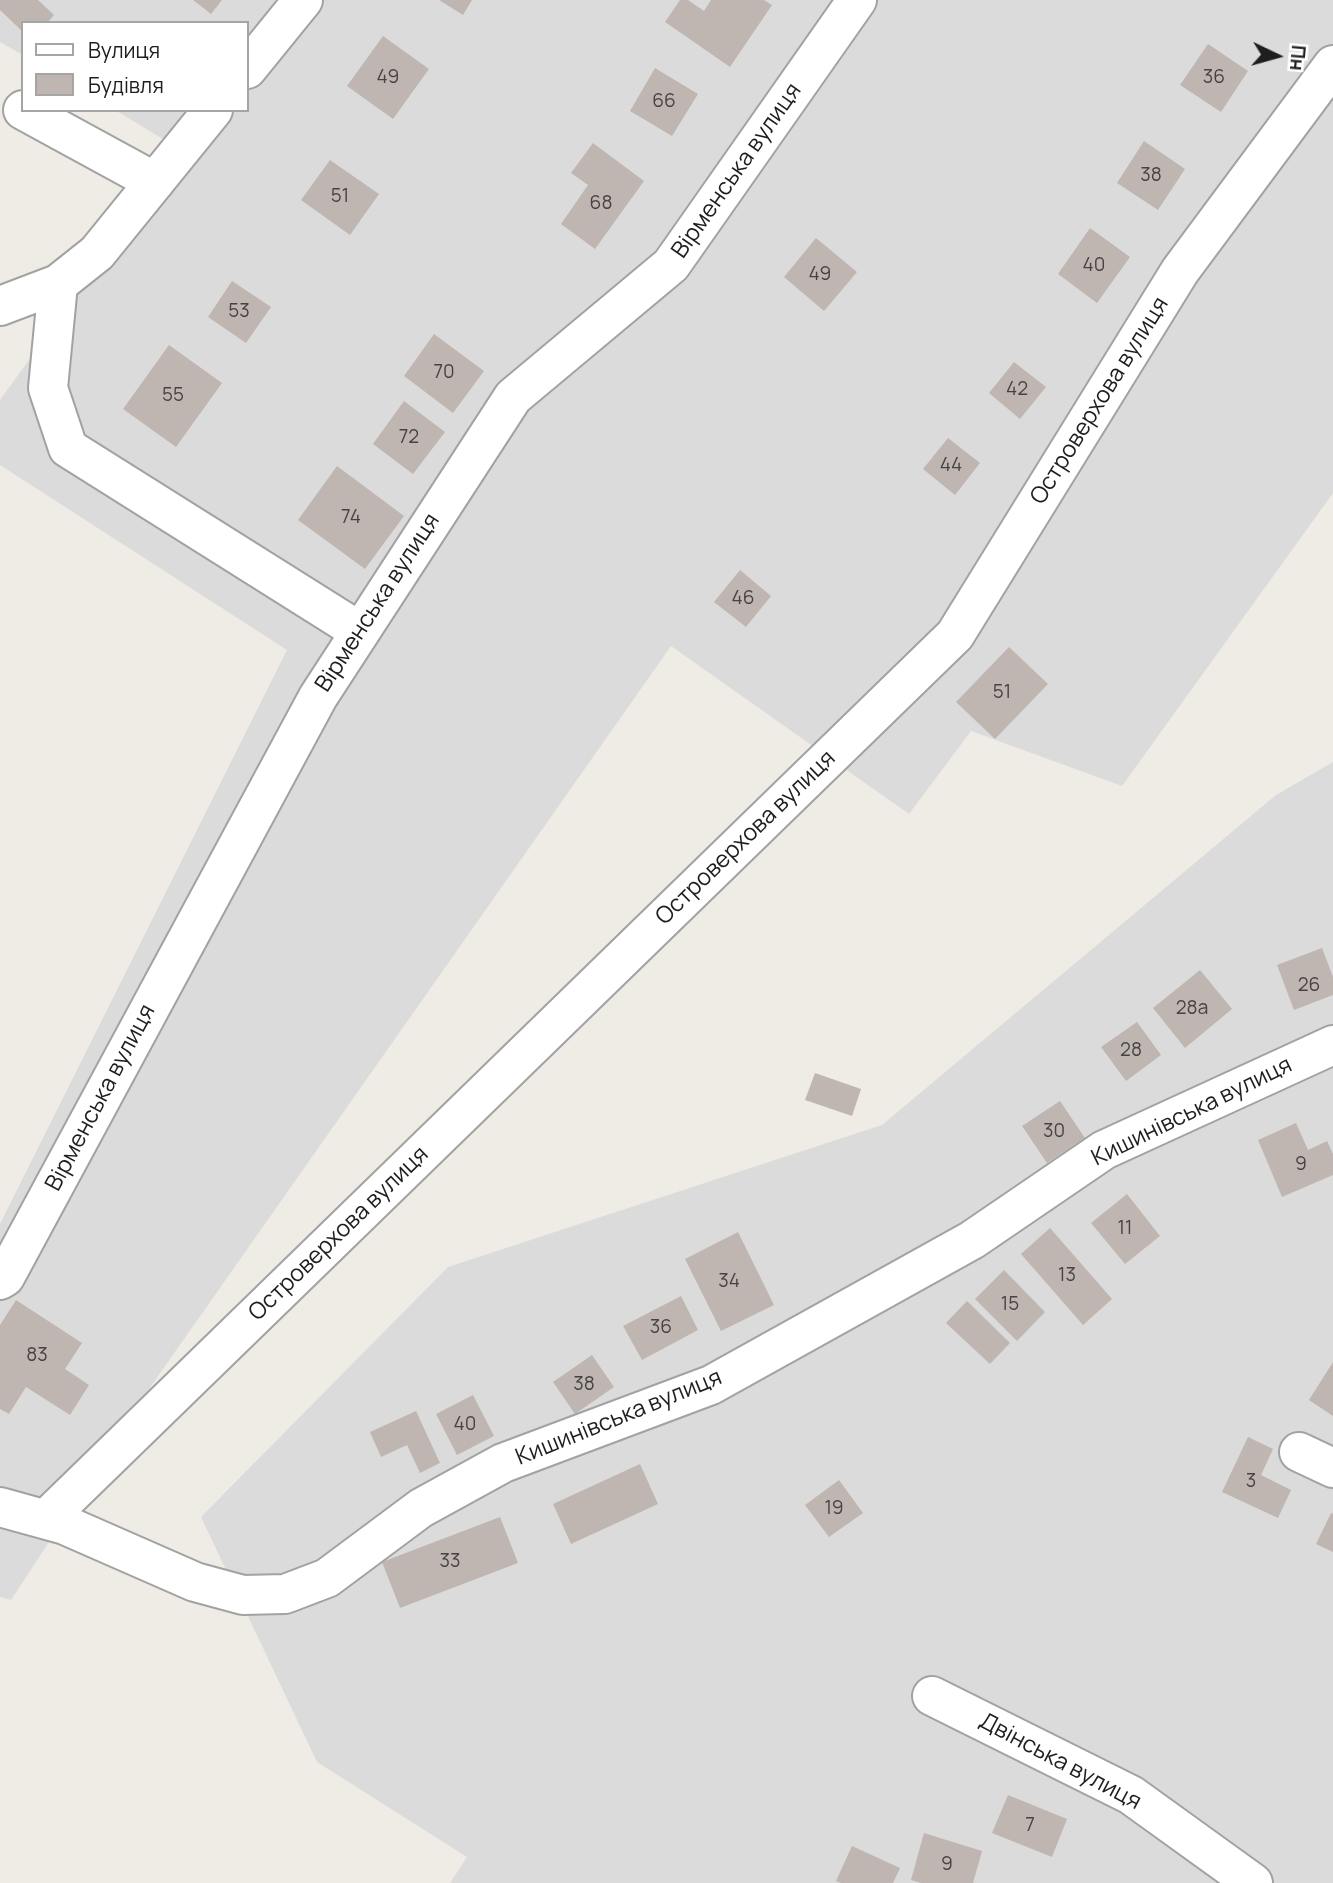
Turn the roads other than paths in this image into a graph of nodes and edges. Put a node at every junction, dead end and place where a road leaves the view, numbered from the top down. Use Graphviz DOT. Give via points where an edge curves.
graph roads {
  1 [pos="303,0"];
  2 [pos="857,0"];
  3 [pos="1333,65"];
  4 [pos="248,68"];
  5 [pos="0,97"];
  6 [pos="21,109"];
  7 [pos="27,112"];
  8 [pos="211,112"];
  9 [pos="155,182"];
  10 [pos="58,284"];
  11 [pos="0,306"];
  12 [pos="359,631"];
  13 [pos="1333,1045"];
  14 [pos="0,1280"];
  15 [pos="1299,1452"];
  16 [pos="1333,1468"];
  17 [pos="0,1507"];
  18 [pos="46,1519"];
  19 [pos="932,1696"];
  20 [pos="1253,1883"];
  1 -- 4 [label="street"];
  2 -- 12 [label="street, Вірменська вулиця" via="671,265 513,397"];
  3 -- 18 [label="street, Островерхова вулиця" via="1180,271 955,635"];
  5 -- 6 [label="street"];
  7 -- 9 [label="street"];
  8 -- 9 [label="street"];
  9 -- 10 [label="street" via="97,253"];
  10 -- 11 [label="street"];
  10 -- 12 [label="street" via="48,388 68,448"];
  12 -- 14 [label="street, Вірменська вулиця" via="318,697"];
  13 -- 18 [label="street, Кишинівська вулиця" via="1104,1150 972,1240 711,1385 503,1463 421,1508 327,1578 285,1594 243,1595 195,1582"];
  15 -- 16 [label="street"];
  17 -- 18 [label="street, Кишинівська вулиця"];
  19 -- 20 [label="street, Двінська вулиця" via="1131,1795"];
}
